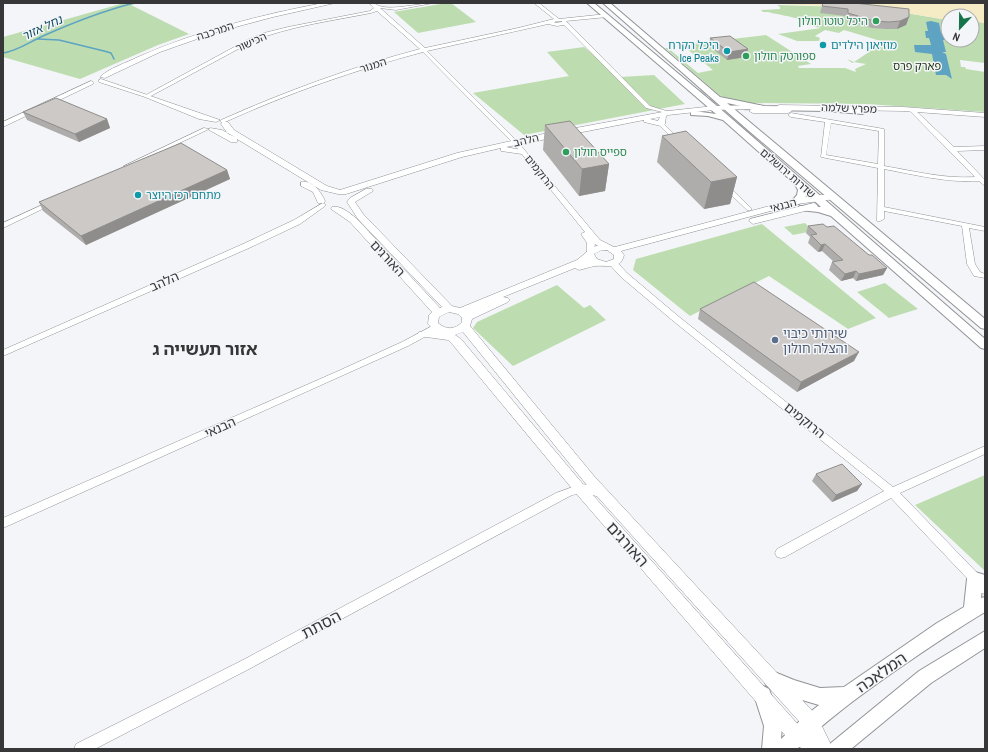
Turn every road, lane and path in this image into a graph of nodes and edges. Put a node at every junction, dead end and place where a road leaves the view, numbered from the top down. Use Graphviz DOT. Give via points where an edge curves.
graph roads {
  1 [pos="323,3"];
  2 [pos="332,3"];
  3 [pos="371,3"];
  4 [pos="431,3"];
  5 [pos="536,3"];
  6 [pos="590,3"];
  7 [pos="606,3"];
  8 [pos="377,6"];
  9 [pos="396,9"];
  10 [pos="366,14"];
  11 [pos="386,14"];
  12 [pos="599,14"];
  13 [pos="558,21"];
  14 [pos="424,50"];
  15 [pos="96,79"];
  16 [pos="707,90"];
  17 [pos="696,91"];
  18 [pos="147,96"];
  19 [pos="648,107"];
  20 [pos="758,108"];
  21 [pos="730,109"];
  22 [pos="716,110"];
  23 [pos="693,112"];
  24 [pos="862,112"];
  25 [pos="913,112"];
  26 [pos="791,115"];
  27 [pos="985,115"];
  28 [pos="3,118"];
  29 [pos="645,118"];
  30 [pos="664,118"];
  31 [pos="985,118"];
  32 [pos="728,120"];
  33 [pos="828,121"];
  34 [pos="222,122"];
  35 [pos="3,124"];
  36 [pos="207,128"];
  37 [pos="752,129"];
  38 [pos="531,141"];
  39 [pos="514,145"];
  40 [pos="684,146"];
  41 [pos="501,147"];
  42 [pos="985,148"];
  43 [pos="952,149"];
  44 [pos="123,168"];
  45 [pos="882,168"];
  46 [pos="979,179"];
  47 [pos="798,181"];
  48 [pos="721,182"];
  49 [pos="985,184"];
  50 [pos="341,192"];
  51 [pos="59,199"];
  52 [pos="824,199"];
  53 [pos="352,201"];
  54 [pos="322,203"];
  55 [pos="799,205"];
  56 [pos="880,208"];
  57 [pos="335,209"];
  58 [pos="748,212"];
  59 [pos="840,218"];
  60 [pos="880,219"];
  61 [pos="965,225"];
  62 [pos="3,226"];
  63 [pos="985,229"];
  64 [pos="613,254"];
  65 [pos="592,256"];
  66 [pos="985,276"];
  67 [pos="449,309"];
  68 [pos="438,312"];
  69 [pos="464,318"];
  70 [pos="985,325"];
  71 [pos="440,330"];
  72 [pos="423,334"];
  73 [pos="456,342"];
  74 [pos="985,345"];
  75 [pos="3,353"];
  76 [pos="985,450"];
  77 [pos="581,492"];
  78 [pos="892,492"];
  79 [pos="603,494"];
  80 [pos="3,523"];
  81 [pos="781,553"];
  82 [pos="982,584"];
  83 [pos="979,607"];
  84 [pos="985,639"];
  85 [pos="772,679"];
  86 [pos="763,695"];
  87 [pos="848,695"];
  88 [pos="811,722"];
  89 [pos="797,736"];
  90 [pos="81,749"];
  91 [pos="771,749"];
  92 [pos="784,749"];
  93 [pos="818,749"];
  94 [pos="825,749"];
  95 [pos="837,749"];
  1 -- 15 [label="street, המרכבה" via="259,16 196,33 160,46"];
  2 -- 15 [label="street, המרכבה" via="281,13 207,33 165,48"];
  3 -- 8 [label="street, הרוקמים"];
  4 -- 9 [label="street"];
  5 -- 13 [label="street"];
  6 -- 12 [label="main road, שדרות ירושלים"];
  7 -- 16 [label="main road, שדרות ירושלים"];
  8 -- 9 [label="street"];
  8 -- 10 [label="street, הכישור" via="374,12"];
  8 -- 11 [label="street, הרוקמים"];
  9 -- 11 [label="street"];
  10 -- 11 [label="street, הכישור"];
  10 -- 18 [label="street, הכישור" via="288,28 261,36"];
  11 -- 14 [label="street, הרוקמים"];
  12 -- 13 [label="street, המנור"];
  12 -- 17 [label="main road, שדרות ירושלים" via="607,16"];
  13 -- 14 [label="street, המנור"];
  13 -- 19 [label="street" via="572,31"];
  14 -- 34 [label="street, המנור" via="287,94"];
  14 -- 39 [label="street, הרוקמים" via="453,80 474,107"];
  15 -- 18 [label="street"];
  15 -- 28 [label="street" via="82,80"];
  15 -- 35 [label="street, המרכבה"];
  15 -- 36 [label="street" via="191,117"];
  16 -- 20 [label="main road" via="727,101"];
  16 -- 21 [label="main road, שדרות ירושלים"];
  17 -- 22 [label="main road, שדרות ירושלים"];
  17 -- 23 [label="main road" via="702,105"];
  18 -- 34 [label="street"];
  19 -- 29 [label="street"];
  19 -- 30 [label="street"];
  20 -- 21 [label="street, מפרץ שלמה"];
  20 -- 24 [label="main road"];
  20 -- 25 [label="street, מפרץ שלמה" via="819,107"];
  20 -- 37 [label="main road" via="746,119"];
  21 -- 22 [label="street, מפרץ שלמה"];
  21 -- 37 [label="main road, שדרות ירושלים"];
  22 -- 23 [label="street, הלהב"];
  22 -- 32 [label="main road, שדרות ירושלים"];
  23 -- 30 [label="street, הלהב"];
  23 -- 32 [label="main road"];
  24 -- 25 [label="street, מפרץ שלמה"];
  25 -- 27 [label="street, מפרץ שלמה"];
  25 -- 31 [label="street, מפרץ שלמה"];
  25 -- 43 [label="street"];
  26 -- 33 [label="street"];
  29 -- 30 [label="street, הלהב"];
  29 -- 38 [label="street, הלהב"];
  30 -- 40 [label="street"];
  32 -- 47 [label="main road, שדרות ירושלים"];
  33 -- 45 [label="street" via="882,130"];
  33 -- 45 [label="street" via="823,156"];
  34 -- 36 [label="street"];
  34 -- 50 [label="street" via="231,132 324,188"];
  36 -- 44 [label="street"];
  36 -- 54 [label="street" via="225,134 316,191"];
  37 -- 52 [label="main road, שדרות ירושלים"];
  38 -- 39 [label="street, הלהב"];
  38 -- 39 [label="street" via="525,145"];
  39 -- 41 [label="street, הלהב"];
  39 -- 64 [label="street, הרוקמים" via="597,242"];
  39 -- 65 [label="street, הרוקמים" via="591,242"];
  41 -- 50 [label="street, הלהב" via="460,155"];
  41 -- 53 [label="street, הלהב" via="365,192"];
  42 -- 43 [label="street"];
  43 -- 46 [label="street"];
  45 -- 46 [label="street" via="952,179"];
  45 -- 56 [label="street"];
  46 -- 49 [label="street"];
  47 -- 52 [label="main road, שדרות ירושלים"];
  47 -- 55 [label="main road" via="802,190"];
  48 -- 58 [label="street"];
  50 -- 53 [label="street, האורגים" via="351,196"];
  50 -- 54 [label="street, הלהב" via="327,194"];
  51 -- 62 [label="street"];
  52 -- 55 [label="street, הבנאי"];
  52 -- 59 [label="main road, שדרות ירושלים"];
  52 -- 70 [label="main road, שדרות ירושלים"];
  53 -- 57 [label="street, הלהב"];
  53 -- 67 [label="street, האורגים" via="361,217"];
  54 -- 57 [label="street, האורגים"];
  54 -- 75 [label="street, הלהב" via="298,222"];
  55 -- 58 [label="street, הבנאי"];
  55 -- 59 [label="main road" via="819,209"];
  55 -- 64 [label="street, הבנאי"];
  56 -- 60 [label="street"];
  56 -- 61 [label="street"];
  57 -- 68 [label="street, האורגים" via="353,220"];
  58 -- 64 [label="street, הבנאי"];
  59 -- 74 [label="main road, שדרות ירושלים"];
  61 -- 63 [label="street"];
  61 -- 66 [label="street" via="971,264 977,274"];
  64 -- 65 [label="street" via="596,248"];
  64 -- 65 [label="street" via="604,264"];
  64 -- 78 [label="street, הרוקמים" via="624,275"];
  65 -- 69 [label="street" via="583,265"];
  67 -- 68 [label="street"];
  67 -- 69 [label="street"];
  68 -- 71 [label="street" via="432,320"];
  69 -- 71 [label="street" via="456,331"];
  69 -- 79 [label="street, האורגים"];
  71 -- 72 [label="street, הבנאי"];
  71 -- 73 [label="street, האורגים"];
  72 -- 73 [label="street" via="437,335"];
  72 -- 80 [label="street, הבנאי" via="291,396"];
  73 -- 77 [label="street, האורגים"];
  76 -- 78 [label="street"];
  77 -- 79 [label="street, הסתת" via="586,487"];
  77 -- 86 [label="street, האורגים"];
  77 -- 90 [label="street, הסתת" via="560,496 245,665"];
  78 -- 81 [label="street"];
  78 -- 82 [label="street, הרוקמים"];
  79 -- 85 [label="street, האורגים"];
  82 -- 83 [label="main road"];
  83 -- 87 [label="main road, המלאכה" via="943,628"];
  84 -- 95 [label="main road" via="925,677"];
  85 -- 87 [label="main road" via="820,697"];
  85 -- 88 [label="street, האורגים"];
  86 -- 89 [label="street, האורגים"];
  86 -- 91 [label="main road" via="773,726"];
  87 -- 88 [label="main road, המלאכה"];
  88 -- 89 [label="main road, המלאכה"];
  88 -- 94 [label="street, האורגים"];
  89 -- 92 [label="main road, המלאכה"];
  89 -- 93 [label="street, האורגים"];
}
